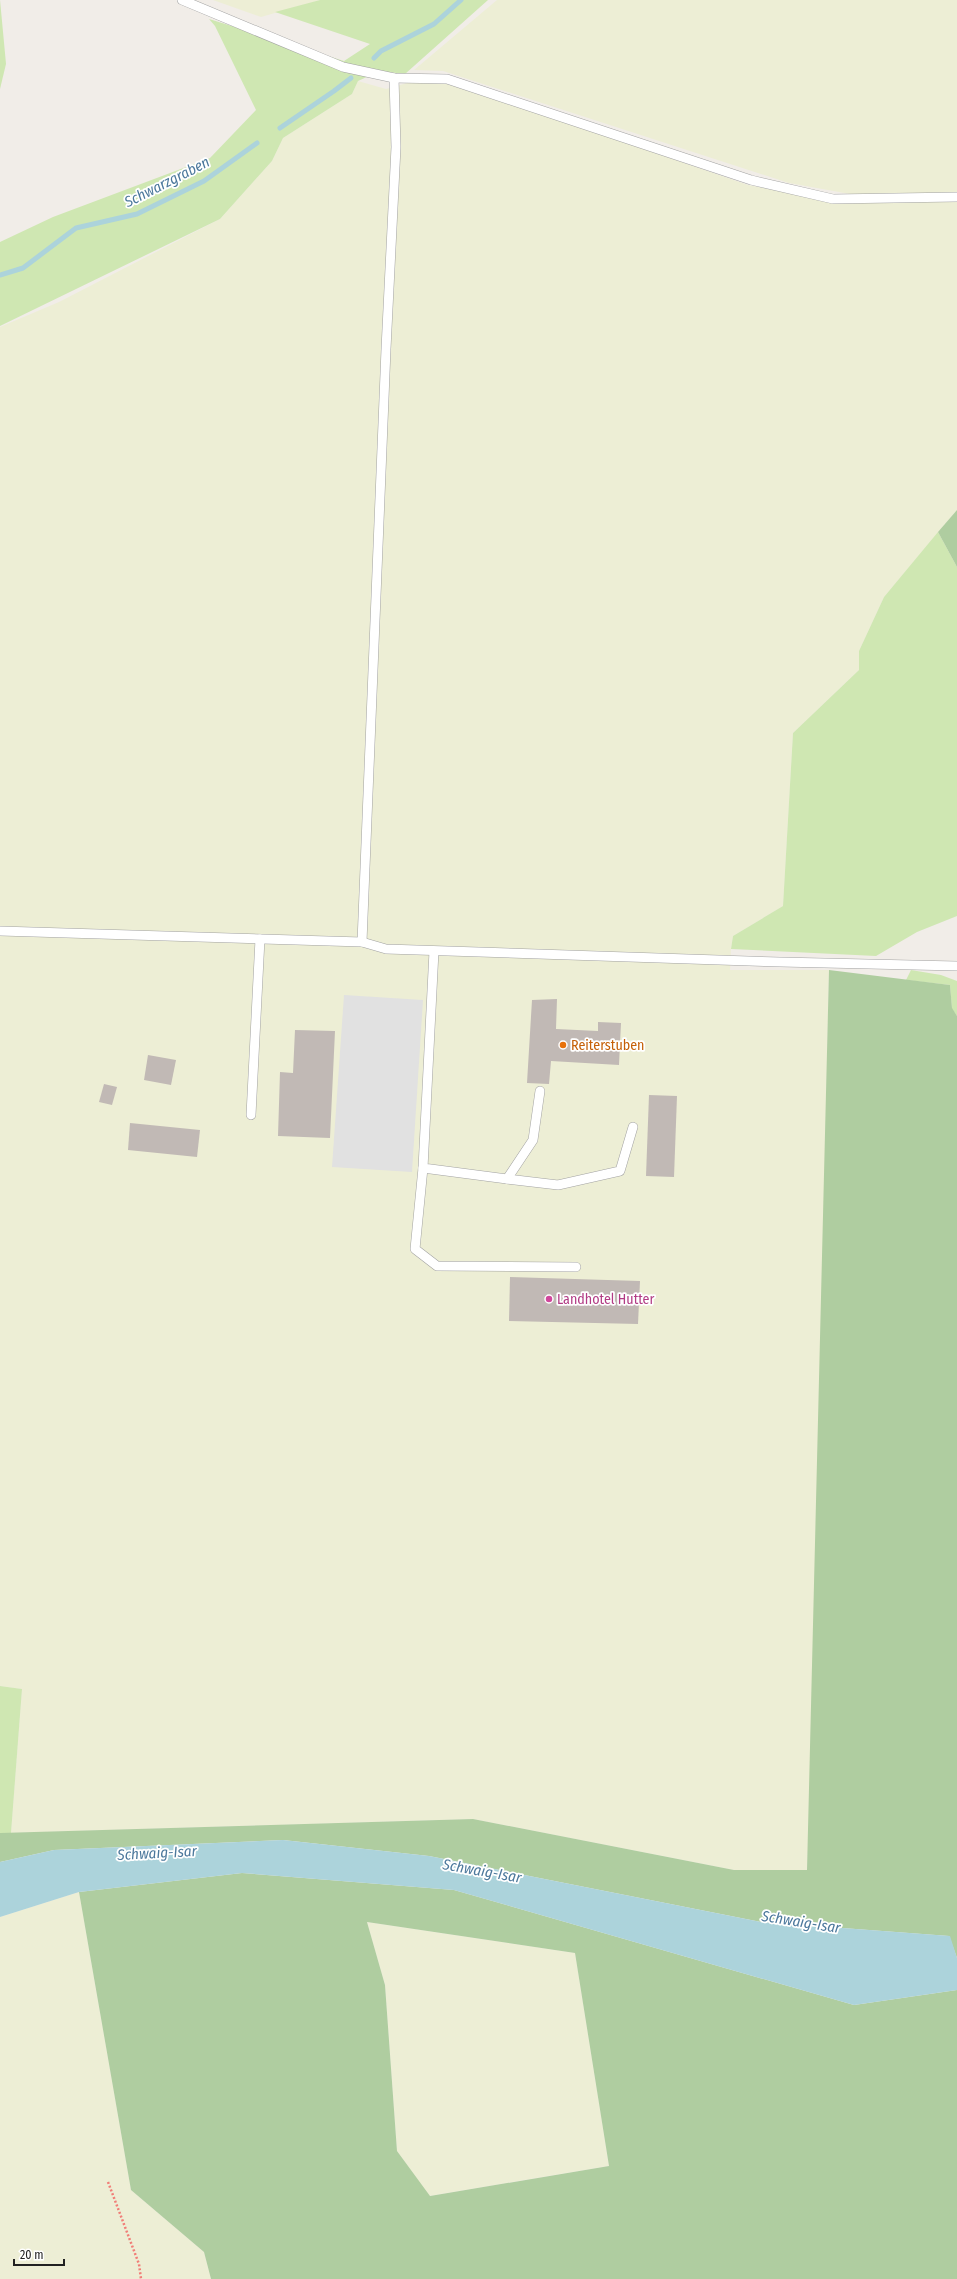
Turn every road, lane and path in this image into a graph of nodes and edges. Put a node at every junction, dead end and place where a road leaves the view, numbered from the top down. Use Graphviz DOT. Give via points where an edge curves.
graph roads {
  1 [pos="182,0"];
  2 [pos="394,78"];
  3 [pos="957,197"];
  4 [pos="0,931"];
  5 [pos="260,939"];
  6 [pos="362,942"];
  7 [pos="434,951"];
  8 [pos="957,966"];
  9 [pos="540,1091"];
  10 [pos="251,1115"];
  11 [pos="633,1128"];
  12 [pos="423,1168"];
  13 [pos="507,1179"];
  14 [pos="576,1267"];
  15 [pos="108,2182"];
  16 [pos="141,2279"];
  1 -- 2 [label="lane" via="343,67"];
  2 -- 3 [label="lane" via="447,79 751,180 833,198"];
  2 -- 6 [label="lane" via="396,147"];
  4 -- 5 [label="lane"];
  5 -- 6 [label="lane"];
  5 -- 10 [label="lane"];
  6 -- 7 [label="lane" via="386,949"];
  7 -- 8 [label="lane"];
  7 -- 12 [label="lane"];
  9 -- 13 [label="lane" via="533,1140"];
  11 -- 13 [label="lane" via="620,1171 558,1185"];
  12 -- 13 [label="lane"];
  12 -- 14 [label="lane" via="415,1249 437,1266"];
  15 -- 16 [label="path" via="139,2264"];
}
